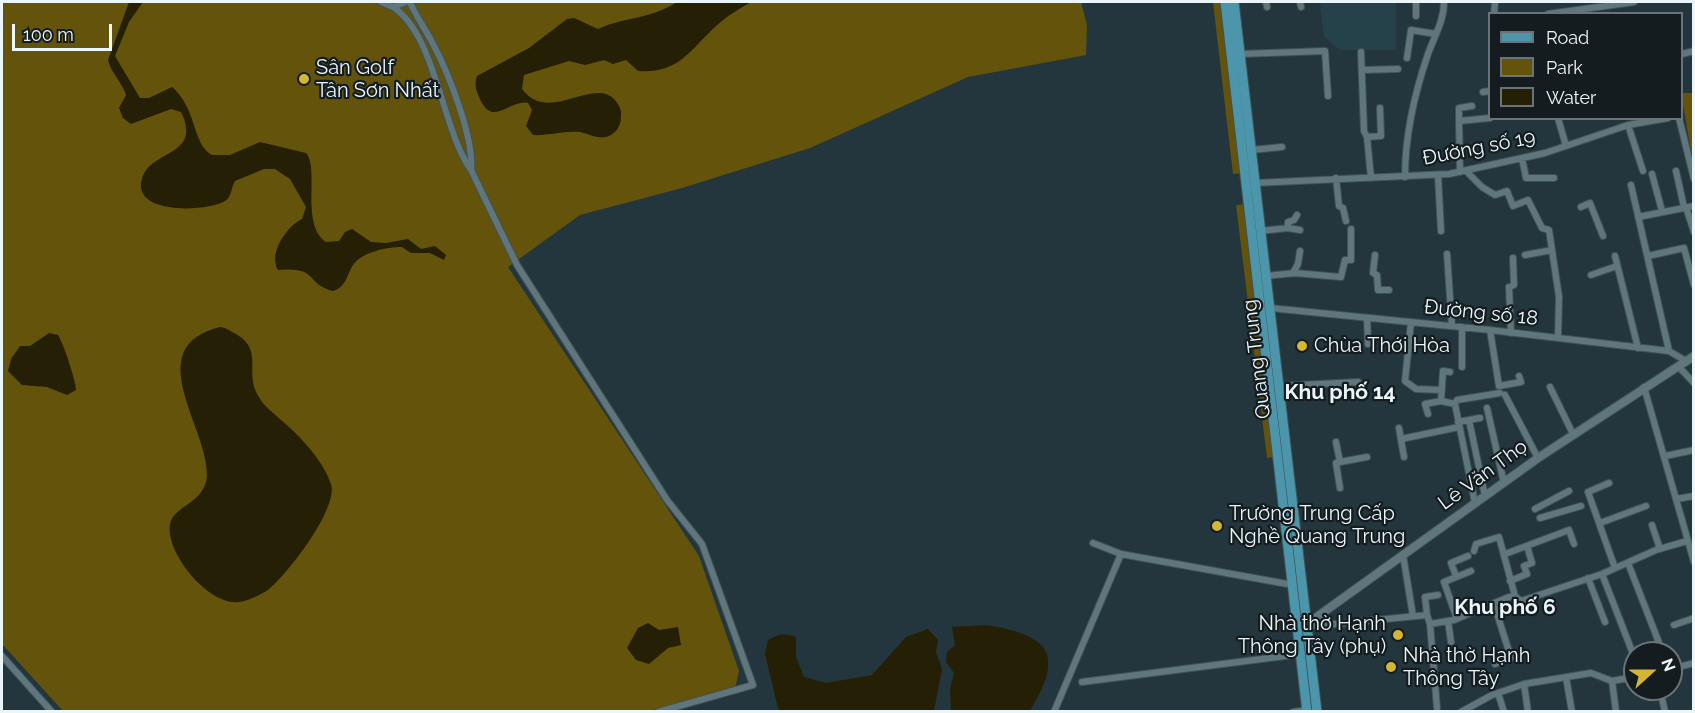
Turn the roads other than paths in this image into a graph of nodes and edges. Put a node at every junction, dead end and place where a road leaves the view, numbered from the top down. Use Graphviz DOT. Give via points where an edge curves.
graph roads {
  1 [pos="381,2"];
  2 [pos="408,2"];
  3 [pos="1225,2"];
  4 [pos="1234,2"];
  5 [pos="1416,2"];
  6 [pos="1444,2"];
  7 [pos="1572,2"];
  8 [pos="1634,2"];
  9 [pos="393,7"];
  10 [pos="1572,10"];
  11 [pos="1560,12"];
  12 [pos="1416,16"];
  13 [pos="1436,34"];
  14 [pos="1361,52"];
  15 [pos="1240,54"];
  16 [pos="1407,58"];
  17 [pos="1362,69"];
  18 [pos="1398,69"];
  19 [pos="454,96"];
  20 [pos="1328,96"];
  21 [pos="443,100"];
  22 [pos="1472,106"];
  23 [pos="1380,108"];
  24 [pos="1488,118"];
  25 [pos="1559,120"];
  26 [pos="1657,120"];
  27 [pos="1680,120"];
  28 [pos="1459,121"];
  29 [pos="1628,125"];
  30 [pos="1367,136"];
  31 [pos="1566,146"];
  32 [pos="1282,147"];
  33 [pos="1251,150"];
  34 [pos="1522,158"];
  35 [pos="471,170"];
  36 [pos="1463,171"];
  37 [pos="1643,171"];
  38 [pos="1676,171"];
  39 [pos="1652,174"];
  40 [pos="1438,175"];
  41 [pos="1405,177"];
  42 [pos="1336,178"];
  43 [pos="1371,178"];
  44 [pos="1554,178"];
  45 [pos="1694,178"];
  46 [pos="1251,183"];
  47 [pos="1630,185"];
  48 [pos="1688,206"];
  49 [pos="1581,207"];
  50 [pos="1662,211"];
  51 [pos="1297,215"];
  52 [pos="1638,217"];
  53 [pos="1346,221"];
  54 [pos="1288,228"];
  55 [pos="1351,229"];
  56 [pos="1300,230"];
  57 [pos="1260,231"];
  58 [pos="1441,231"];
  59 [pos="1694,231"];
  60 [pos="1603,236"];
  61 [pos="1552,250"];
  62 [pos="1300,251"];
  63 [pos="1447,254"];
  64 [pos="1375,255"];
  65 [pos="1525,255"];
  66 [pos="1615,256"];
  67 [pos="1648,256"];
  68 [pos="1513,258"];
  69 [pos="1617,266"];
  70 [pos="1293,273"];
  71 [pos="1591,275"];
  72 [pos="1266,276"];
  73 [pos="1694,285"];
  74 [pos="1389,290"];
  75 [pos="1265,308"];
  76 [pos="1367,318"];
  77 [pos="1411,322"];
  78 [pos="1452,326"];
  79 [pos="1462,327"];
  80 [pos="1490,330"];
  81 [pos="1511,333"];
  82 [pos="1558,338"];
  83 [pos="1368,344"];
  84 [pos="1638,348"];
  85 [pos="1669,351"];
  86 [pos="1686,361"];
  87 [pos="1462,367"];
  88 [pos="1450,372"];
  89 [pos="1519,376"];
  90 [pos="1358,382"];
  91 [pos="1694,383"];
  92 [pos="1279,386"];
  93 [pos="1550,387"];
  94 [pos="1644,387"];
  95 [pos="1441,390"];
  96 [pos="1501,391"];
  97 [pos="1441,401"];
  98 [pos="1455,404"];
  99 [pos="1487,408"];
  100 [pos="1428,414"];
  101 [pos="1480,418"];
  102 [pos="1469,420"];
  103 [pos="1459,425"];
  104 [pos="1399,428"];
  105 [pos="1573,434"];
  106 [pos="1401,440"];
  107 [pos="1336,442"];
  108 [pos="1694,450"];
  109 [pos="1665,456"];
  110 [pos="1367,457"];
  111 [pos="1404,457"];
  112 [pos="1538,458"];
  113 [pos="1340,462"];
  114 [pos="1284,465"];
  115 [pos="1504,483"];
  116 [pos="1609,483"];
  117 [pos="1340,488"];
  118 [pos="1569,491"];
  119 [pos="1485,496"];
  120 [pos="1694,496"];
  121 [pos="1676,500"];
  122 [pos="1475,503"];
  123 [pos="1581,506"];
  124 [pos="1646,506"];
  125 [pos="1535,509"];
  126 [pos="1540,518"];
  127 [pos="1600,523"];
  128 [pos="1652,525"];
  129 [pos="1687,541"];
  130 [pos="1093,543"];
  131 [pos="1574,544"];
  132 [pos="1527,546"];
  133 [pos="1660,549"];
  134 [pos="1474,551"];
  135 [pos="1121,554"];
  136 [pos="1505,554"];
  137 [pos="1403,555"];
  138 [pos="1468,556"];
  139 [pos="1694,562"];
  140 [pos="1628,563"];
  141 [pos="1615,568"];
  142 [pos="1471,571"];
  143 [pos="1602,574"];
  144 [pos="1456,576"];
  145 [pos="1588,579"];
  146 [pos="1510,581"];
  147 [pos="1293,585"];
  148 [pos="1438,595"];
  149 [pos="1515,596"];
  150 [pos="1494,604"];
  151 [pos="1426,615"];
  152 [pos="1413,616"];
  153 [pos="1694,618"];
  154 [pos="1457,619"];
  155 [pos="1448,621"];
  156 [pos="1605,622"];
  157 [pos="1430,624"];
  158 [pos="1674,624"];
  159 [pos="1303,626"];
  160 [pos="1628,641"];
  161 [pos="1658,641"];
  162 [pos="1451,642"];
  163 [pos="1301,654"];
  164 [pos="2,656"];
  165 [pos="1495,664"];
  166 [pos="1566,677"];
  167 [pos="1623,679"];
  168 [pos="1612,681"];
  169 [pos="1082,682"];
  170 [pos="1524,684"];
  171 [pos="1498,693"];
  172 [pos="1437,708"];
  173 [pos="676,709"];
  174 [pos="52,711"];
  175 [pos="658,711"];
  176 [pos="1054,711"];
  177 [pos="1293,711"];
  178 [pos="1307,711"];
  179 [pos="1317,711"];
  180 [pos="1461,711"];
  181 [pos="1504,711"];
  182 [pos="1528,711"];
  183 [pos="1572,711"];
  184 [pos="1616,711"];
  1 -- 9 [label="street"];
  2 -- 9 [label="street"];
  2 -- 19 [label="street" via="436,49"];
  3 -- 46 [label="main road, Quang Trung"];
  4 -- 15 [label="main road, Quang Trung"];
  5 -- 12 [label="street"];
  6 -- 13 [label="street"];
  7 -- 10 [label="street"];
  8 -- 10 [label="street"];
  9 -- 21 [label="street" via="409,24"];
  10 -- 11 [label="street"];
  13 -- 16 [label="street" via="1411,30"];
  13 -- 41 [label="street" via="1406,132"];
  14 -- 17 [label="street"];
  15 -- 20 [label="street" via="1325,51"];
  15 -- 33 [label="main road, Quang Trung"];
  17 -- 18 [label="street"];
  17 -- 30 [label="street"];
  19 -- 21 [label="street"];
  19 -- 35 [label="street" via="472,153"];
  21 -- 35 [label="street" via="462,158"];
  22 -- 28 [label="street" via="1459,108"];
  23 -- 30 [label="street" via="1381,136"];
  24 -- 28 [label="street"];
  25 -- 31 [label="street"];
  26 -- 29 [label="street, Đường số 19"];
  27 -- 45 [label="street"];
  28 -- 36 [label="street"];
  29 -- 31 [label="street, Đường số 19"];
  29 -- 37 [label="street"];
  30 -- 43 [label="street"];
  31 -- 34 [label="street, Đường số 19"];
  32 -- 33 [label="street"];
  33 -- 46 [label="main road, Quang Trung"];
  34 -- 36 [label="street, Đường số 19"];
  34 -- 44 [label="street" via="1526,178"];
  35 -- 173 [label="street" via="517,265 667,500 702,544 753,685"];
  36 -- 40 [label="street, Đường số 19"];
  36 -- 61 [label="street" via="1495,195 1508,191 1514,206 1528,200 1542,228 1549,230"];
  38 -- 48 [label="street"];
  39 -- 50 [label="street"];
  40 -- 41 [label="street, Đường số 19"];
  40 -- 58 [label="street"];
  41 -- 43 [label="street, Đường số 19"];
  42 -- 43 [label="street, Đường số 19"];
  42 -- 46 [label="street, Đường số 19"];
  42 -- 53 [label="street" via="1339,206"];
  46 -- 57 [label="main road, Quang Trung"];
  46 -- 75 [label="main road, Quang Trung"];
  47 -- 52 [label="street"];
  48 -- 50 [label="street"];
  48 -- 59 [label="street"];
  49 -- 60 [label="street" via="1590,203"];
  50 -- 52 [label="street"];
  51 -- 54 [label="street" via="1288,222"];
  52 -- 67 [label="street"];
  54 -- 56 [label="street"];
  54 -- 57 [label="street"];
  55 -- 70 [label="street" via="1351,260 1343,263 1341,277"];
  57 -- 72 [label="main road, Quang Trung"];
  61 -- 65 [label="street"];
  61 -- 82 [label="street" via="1559,297"];
  62 -- 70 [label="street"];
  63 -- 78 [label="street"];
  64 -- 74 [label="street" via="1376,286 1378,290"];
  66 -- 69 [label="street"];
  67 -- 73 [label="street" via="1684,248"];
  67 -- 85 [label="street"];
  68 -- 81 [label="street" via="1514,285 1506,286"];
  69 -- 71 [label="street"];
  69 -- 84 [label="street"];
  70 -- 72 [label="street"];
  72 -- 75 [label="main road, Quang Trung"];
  75 -- 76 [label="street, Đường số 18"];
  75 -- 92 [label="main road, Quang Trung"];
  75 -- 114 [label="main road, Quang Trung"];
  76 -- 77 [label="street, Đường số 18"];
  76 -- 83 [label="street"];
  77 -- 78 [label="street, Đường số 18"];
  77 -- 95 [label="street" via="1405,381 1416,389"];
  78 -- 79 [label="street, Đường số 18"];
  79 -- 80 [label="street, Đường số 18"];
  79 -- 87 [label="street"];
  80 -- 81 [label="street, Đường số 18"];
  80 -- 96 [label="street"];
  81 -- 82 [label="street, Đường số 18"];
  82 -- 84 [label="street, Đường số 18"];
  84 -- 85 [label="street, Đường số 18"];
  85 -- 86 [label="street, Đường số 18"];
  86 -- 91 [label="street, Đường số 18"];
  86 -- 94 [label="main road, Lê Văn Thọ"];
  88 -- 95 [label="street" via="1443,371"];
  89 -- 96 [label="street" via="1521,382"];
  90 -- 92 [label="street"];
  92 -- 114 [label="main road, Quang Trung"];
  93 -- 105 [label="street"];
  94 -- 105 [label="main road, Lê Văn Thọ"];
  94 -- 109 [label="street"];
  95 -- 97 [label="street"];
  96 -- 98 [label="street" via="1457,400"];
  96 -- 112 [label="street"];
  97 -- 98 [label="street"];
  97 -- 100 [label="street" via="1425,404"];
  98 -- 103 [label="street"];
  99 -- 115 [label="street"];
  101 -- 102 [label="street"];
  102 -- 103 [label="street"];
  102 -- 119 [label="street"];
  103 -- 106 [label="street"];
  103 -- 122 [label="street"];
  104 -- 106 [label="street"];
  105 -- 112 [label="main road, Lê Văn Thọ"];
  106 -- 111 [label="street"];
  107 -- 113 [label="street"];
  108 -- 109 [label="street"];
  109 -- 121 [label="street"];
  110 -- 113 [label="street"];
  112 -- 115 [label="main road, Lê Văn Thọ"];
  113 -- 117 [label="street" via="1336,463"];
  114 -- 147 [label="main road, Quang Trung"];
  114 -- 159 [label="main road, Quang Trung"];
  115 -- 119 [label="main road, Lê Văn Thọ"];
  116 -- 127 [label="street" via="1588,492"];
  118 -- 125 [label="street"];
  119 -- 122 [label="main road, Lê Văn Thọ"];
  120 -- 121 [label="street"];
  121 -- 129 [label="street"];
  122 -- 137 [label="main road, Lê Văn Thọ"];
  123 -- 126 [label="street"];
  124 -- 127 [label="street"];
  127 -- 141 [label="street"];
  128 -- 133 [label="street"];
  129 -- 133 [label="street"];
  129 -- 139 [label="street"];
  130 -- 135 [label="street"];
  131 -- 132 [label="street" via="1569,530"];
  132 -- 136 [label="street"];
  132 -- 146 [label="street" via="1532,563 1524,566 1527,574"];
  133 -- 140 [label="street"];
  134 -- 136 [label="street" via="1476,544 1499,537"];
  135 -- 147 [label="street"];
  135 -- 176 [label="street"];
  136 -- 146 [label="street"];
  137 -- 152 [label="street"];
  137 -- 159 [label="main road, Lê Văn Thọ"];
  138 -- 144 [label="street" via="1451,563"];
  140 -- 141 [label="street"];
  140 -- 161 [label="street"];
  141 -- 143 [label="street"];
  142 -- 144 [label="street"];
  143 -- 145 [label="street"];
  143 -- 160 [label="street"];
  144 -- 154 [label="street" via="1444,582"];
  145 -- 149 [label="street" via="1521,601"];
  145 -- 156 [label="street"];
  146 -- 149 [label="street"];
  147 -- 159 [label="main road, Quang Trung"];
  148 -- 151 [label="street" via="1425,597"];
  149 -- 150 [label="street"];
  150 -- 154 [label="street"];
  150 -- 165 [label="street" via="1511,658"];
  151 -- 152 [label="street"];
  151 -- 157 [label="street"];
  152 -- 159 [label="street"];
  153 -- 158 [label="street"];
  154 -- 155 [label="street"];
  155 -- 157 [label="street"];
  155 -- 162 [label="street"];
  157 -- 172 [label="street"];
  159 -- 163 [label="main road, Quang Trung"];
  159 -- 179 [label="main road, Quang Trung"];
  163 -- 169 [label="street"];
  163 -- 178 [label="main road, Quang Trung"];
  164 -- 174 [label="street"];
  166 -- 168 [label="street" via="1591,673"];
  166 -- 170 [label="street"];
  166 -- 183 [label="street"];
  167 -- 168 [label="street"];
  168 -- 184 [label="street"];
  170 -- 171 [label="street"];
  170 -- 182 [label="street"];
  171 -- 180 [label="street"];
  171 -- 181 [label="street"];
  173 -- 175 [label="street"];
  177 -- 178 [label="street"];
}
